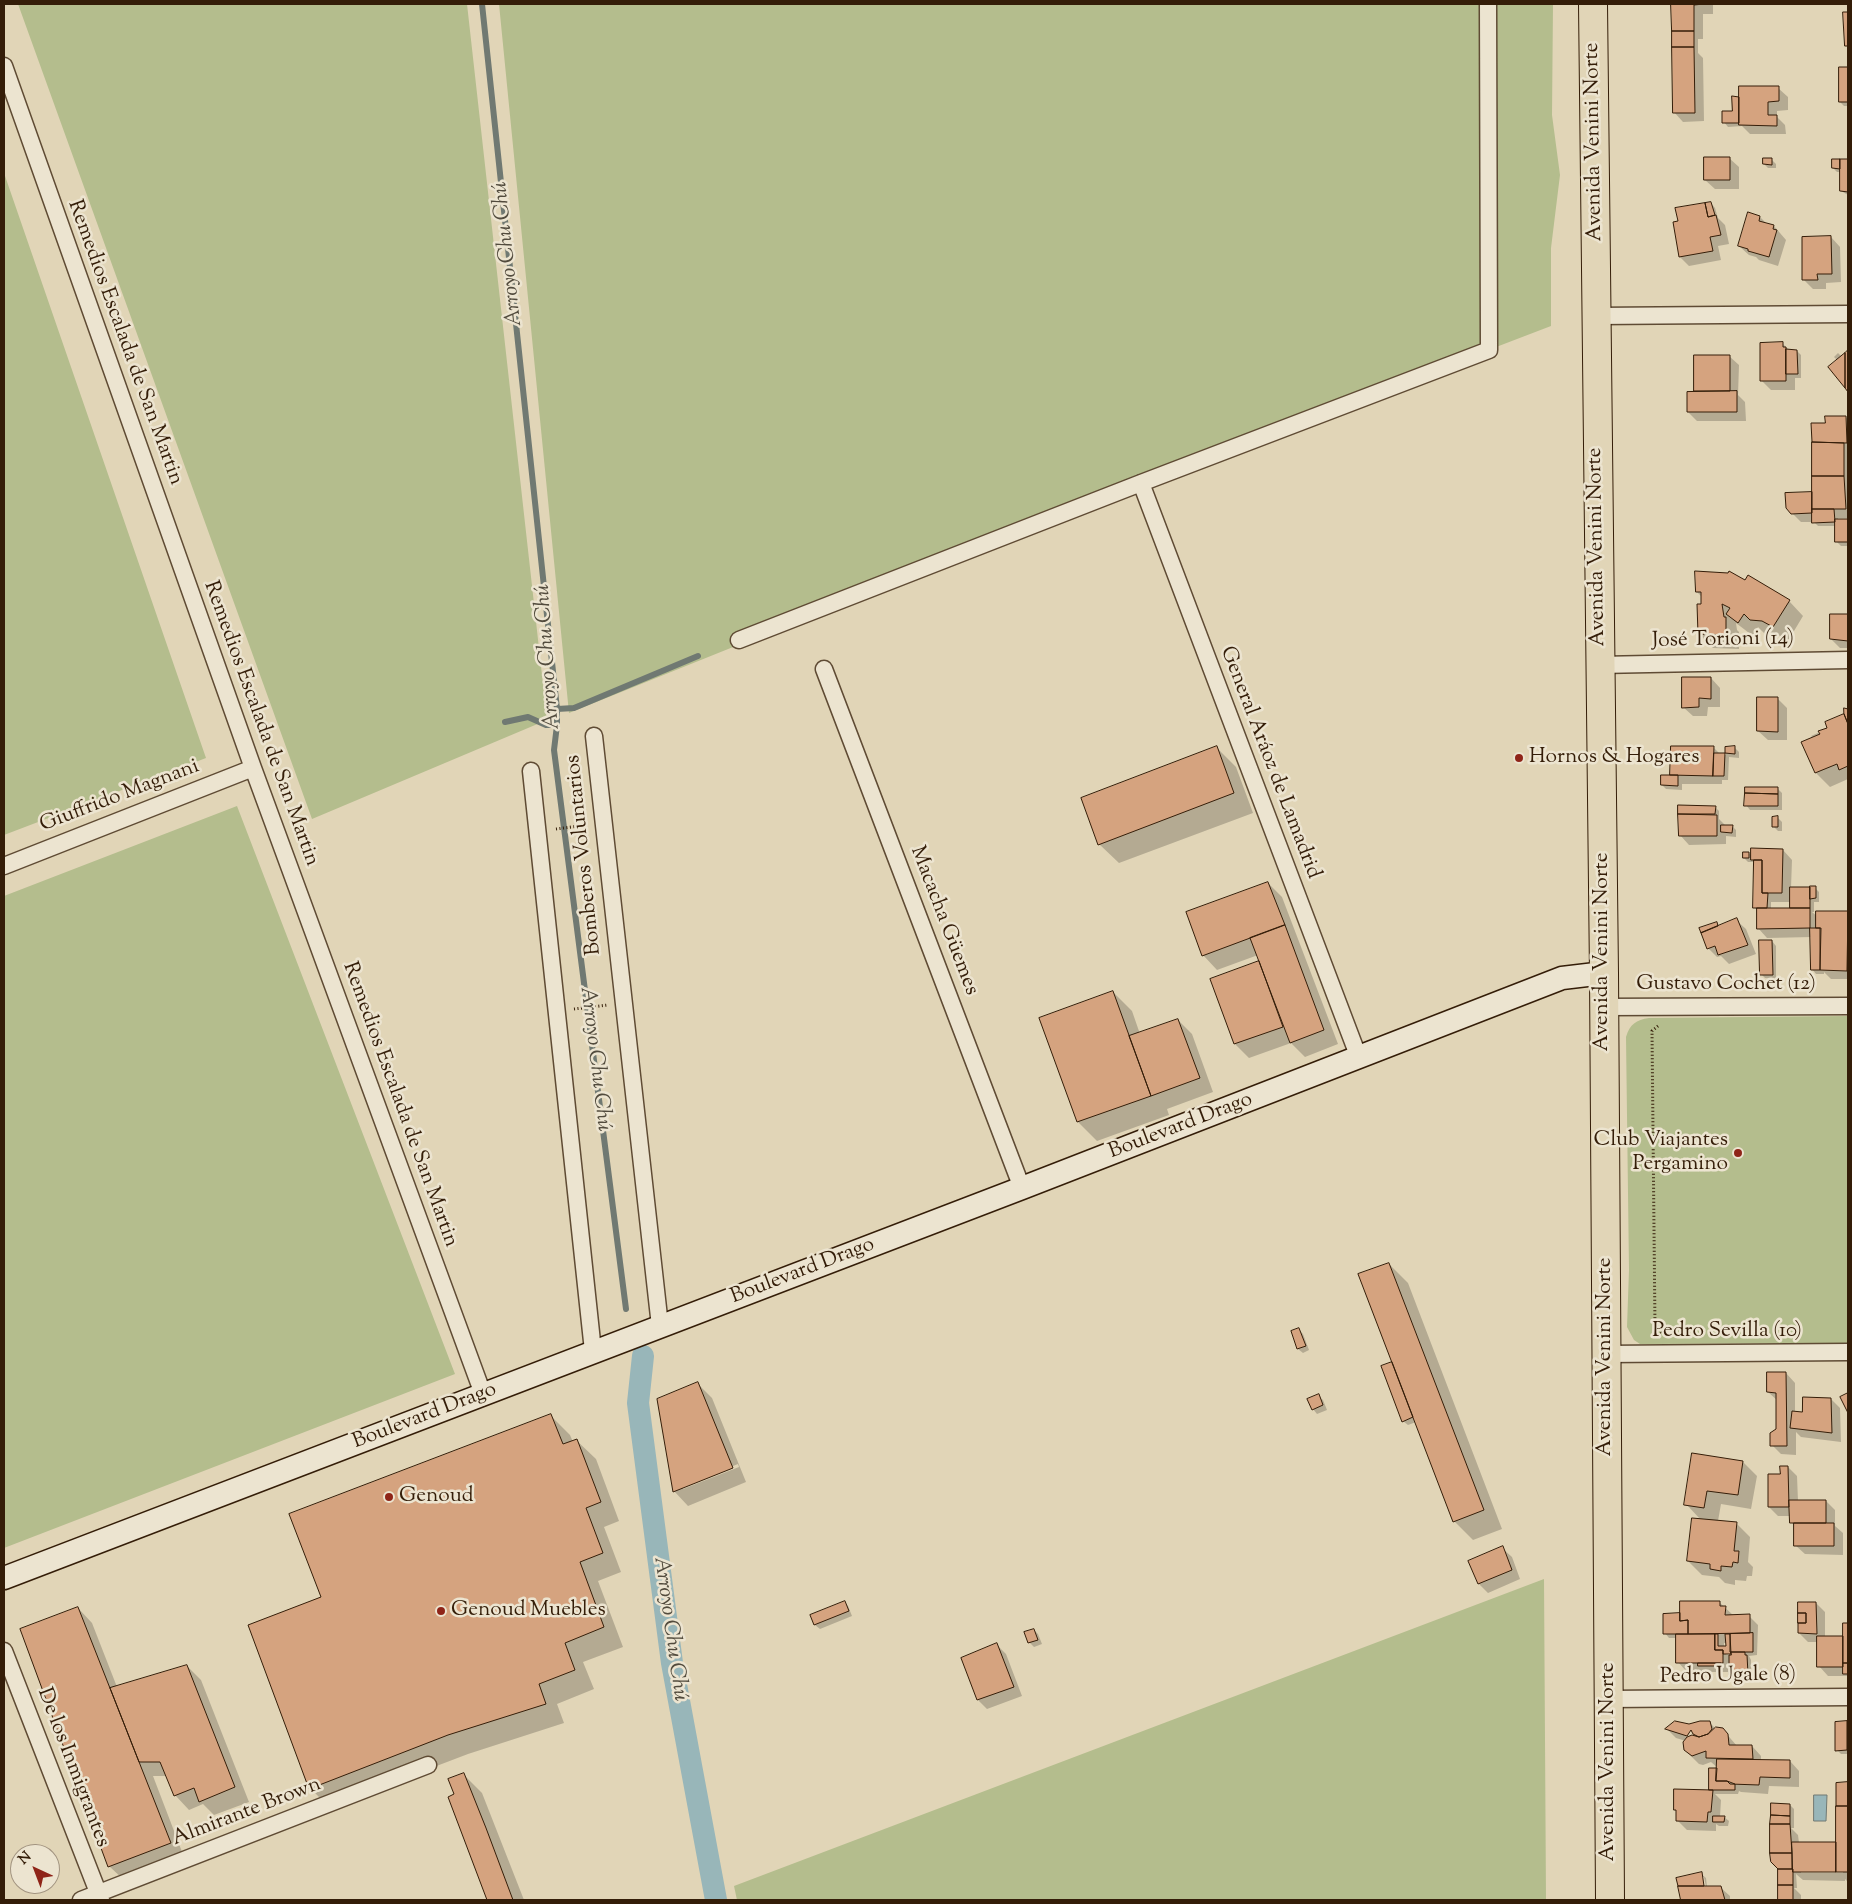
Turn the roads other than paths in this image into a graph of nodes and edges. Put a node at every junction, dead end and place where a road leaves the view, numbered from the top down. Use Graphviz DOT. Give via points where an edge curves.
graph roads {
  1 [pos="1488,4"];
  2 [pos="1594,4"];
  3 [pos="4,66"];
  4 [pos="1848,314"];
  5 [pos="1596,316"];
  6 [pos="1140,483"];
  7 [pos="739,640"];
  8 [pos="1848,660"];
  9 [pos="1600,665"];
  10 [pos="824,669"];
  11 [pos="594,736"];
  12 [pos="253,768"];
  13 [pos="531,771"];
  14 [pos="4,866"];
  15 [pos="1604,973"];
  16 [pos="1848,1006"];
  17 [pos="1603,1007"];
  18 [pos="1359,1058"];
  19 [pos="1022,1188"];
  20 [pos="657,1328"];
  21 [pos="603,1348"];
  22 [pos="1848,1352"];
  23 [pos="1606,1354"];
  24 [pos="483,1394"];
  25 [pos="4,1578"];
  26 [pos="4,1651"];
  27 [pos="1848,1697"];
  28 [pos="1608,1699"];
  29 [pos="428,1765"];
  30 [pos="99,1897"];
  31 [pos="81,1900"];
  32 [pos="1610,1900"];
  1 -- 6 [label="street" via="1489,350"];
  2 -- 5 [label="highway, Avenida Venini Norte"];
  3 -- 12 [label="street, Remedios Escalada de San Martin"];
  4 -- 5 [label="street"];
  5 -- 9 [label="highway, Avenida Venini Norte"];
  6 -- 7 [label="street"];
  6 -- 18 [label="street, General Aráoz de Lamadrid"];
  8 -- 9 [label="street, José Torioni (14)"];
  9 -- 15 [label="highway, Avenida Venini Norte"];
  10 -- 19 [label="street, Macacha Güemes"];
  11 -- 20 [label="street, Bomberos Voluntarios"];
  12 -- 14 [label="street, Giuffrido Magnani"];
  12 -- 24 [label="street, Remedios Escalada de San Martin"];
  13 -- 21 [label="street, Bomberos Voluntarios"];
  15 -- 17 [label="highway, Avenida Venini Norte"];
  15 -- 18 [label="main road, Boulevard Drago" via="1562,978"];
  16 -- 17 [label="street, Gustavo Cochet (12)"];
  17 -- 23 [label="highway, Avenida Venini Norte"];
  18 -- 19 [label="main road, Boulevard Drago"];
  19 -- 20 [label="main road, Boulevard Drago"];
  20 -- 21 [label="main road, Boulevard Drago"];
  21 -- 24 [label="main road, Boulevard Drago"];
  22 -- 23 [label="street, Pedro Sevilla (10)"];
  23 -- 28 [label="highway, Avenida Venini Norte"];
  24 -- 25 [label="main road, Boulevard Drago"];
  26 -- 30 [label="street, De los Inmigrantes"];
  27 -- 28 [label="street, Pedro Ugale (8)"];
  28 -- 32 [label="highway, Avenida Venini Norte"];
  29 -- 30 [label="street, Almirante Brown"];
  30 -- 31 [label="street, Almirante Brown"];
}
